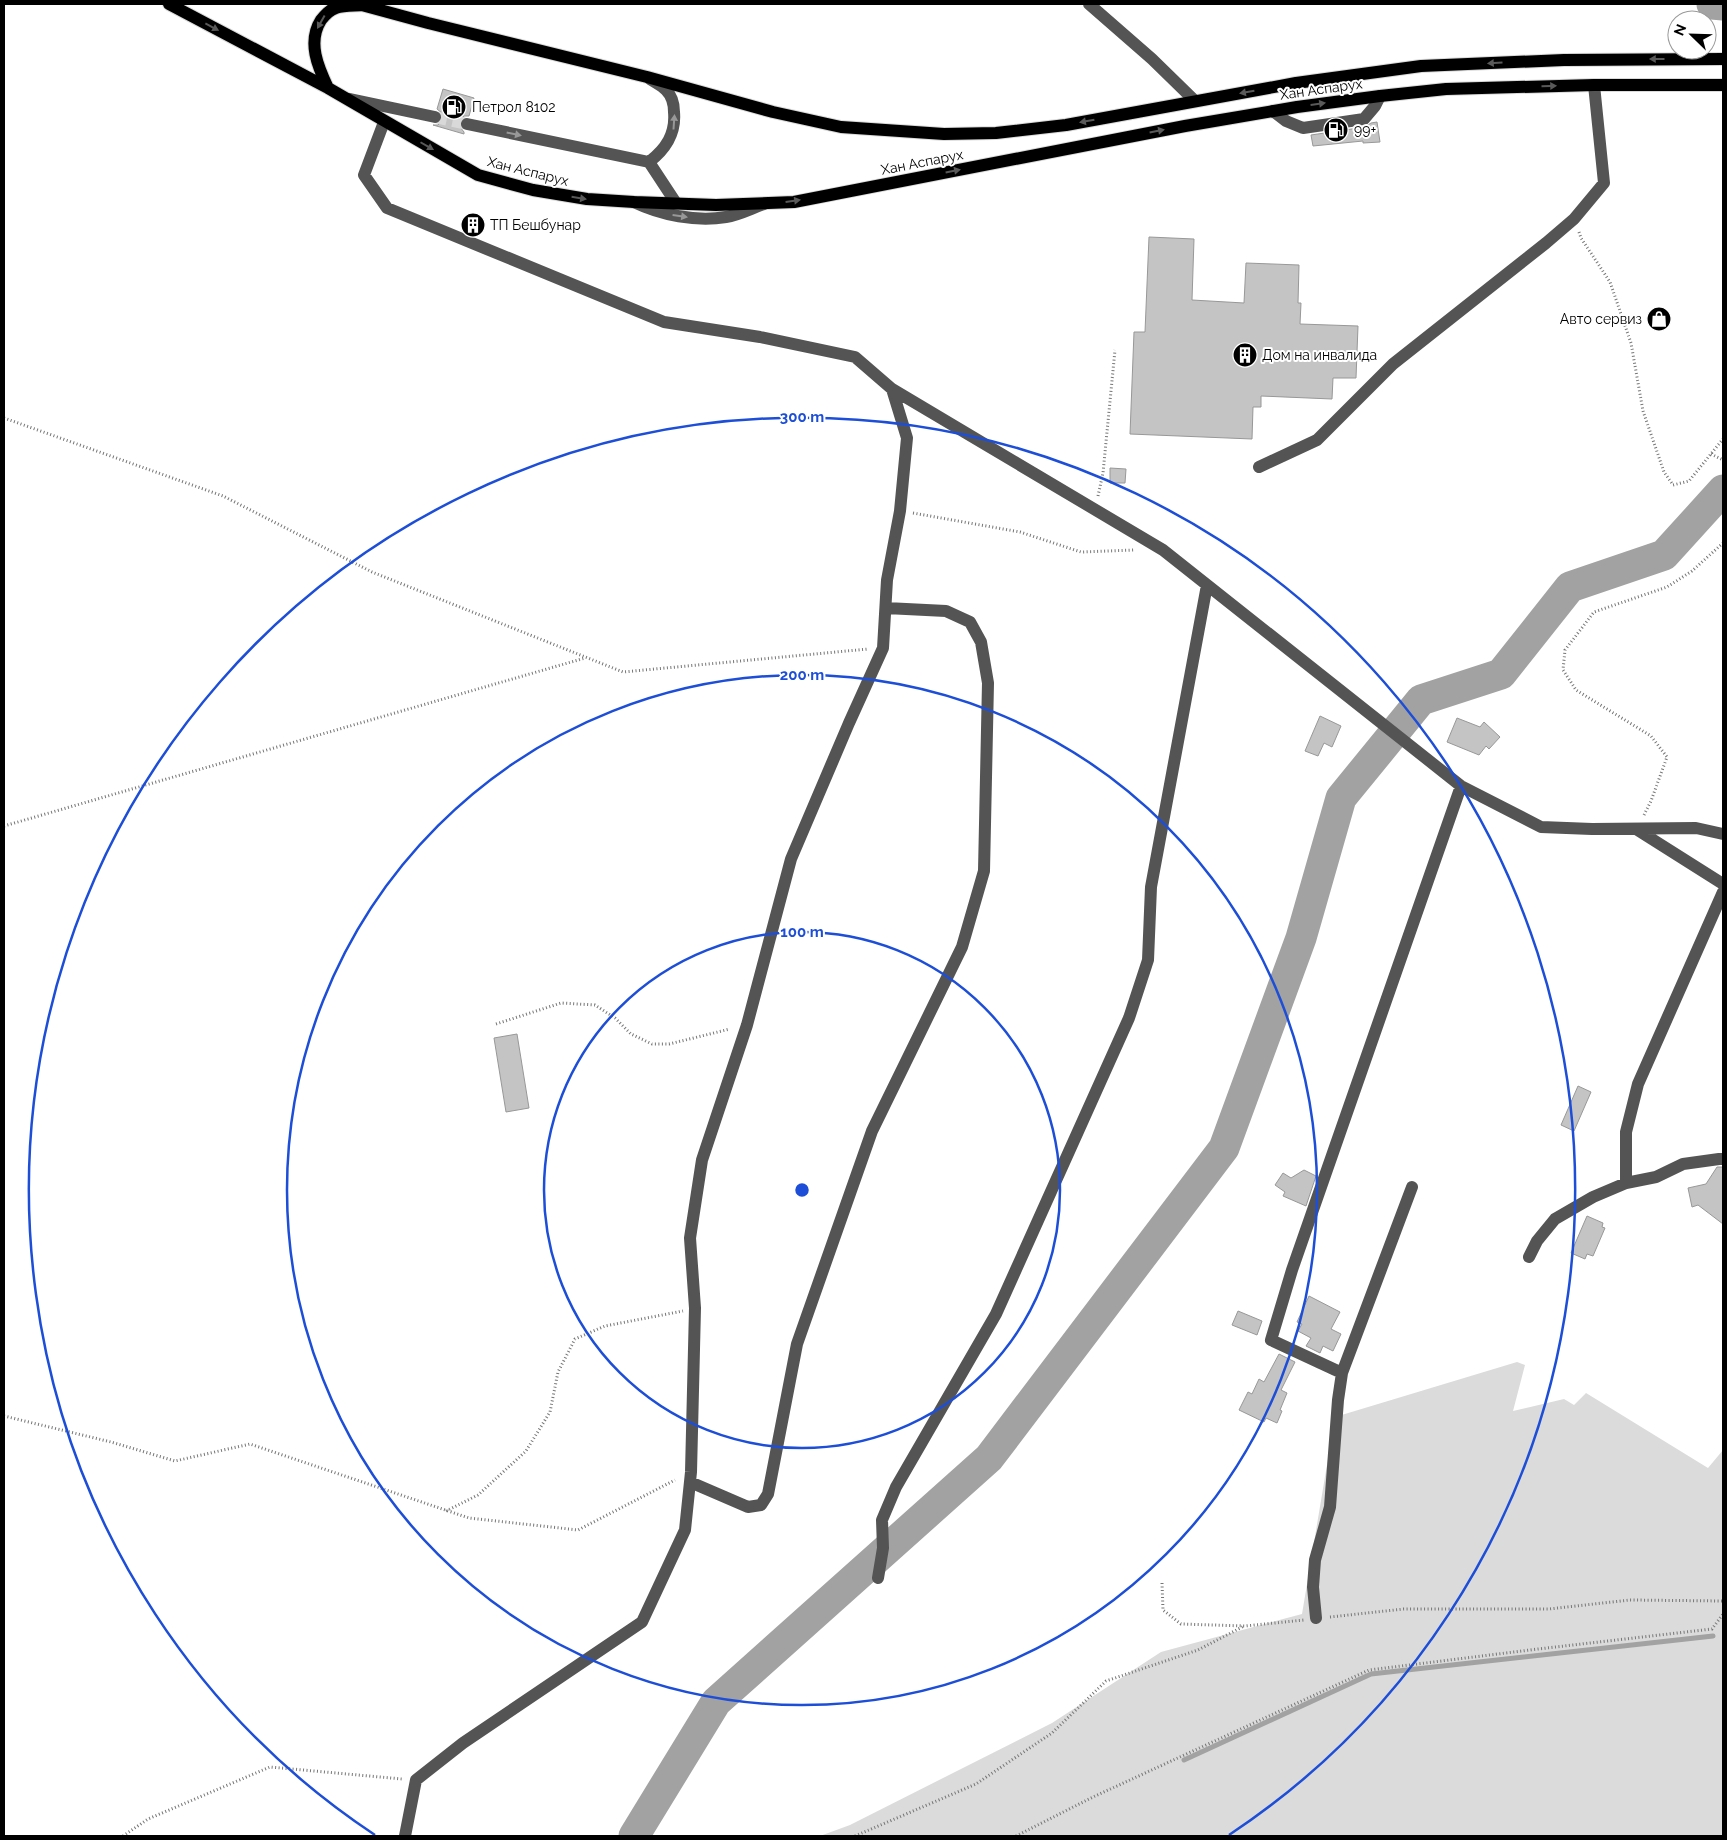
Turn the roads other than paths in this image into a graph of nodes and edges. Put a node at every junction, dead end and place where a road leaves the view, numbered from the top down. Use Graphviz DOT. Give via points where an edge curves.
graph roads {
  1 [pos="169,4"];
  2 [pos="361,4"];
  3 [pos="1089,4"];
  4 [pos="1723,59"];
  5 [pos="647,77"];
  6 [pos="1594,85"];
  7 [pos="1723,85"];
  8 [pos="328,88"];
  9 [pos="1380,96"];
  10 [pos="345,98"];
  11 [pos="1195,101"];
  12 [pos="1273,111"];
  13 [pos="435,116"];
  14 [pos="384,122"];
  15 [pos="467,124"];
  16 [pos="649,162"];
  17 [pos="634,202"];
  18 [pos="676,203"];
  19 [pos="764,204"];
  20 [pos="892,389"];
  21 [pos="1259,467"];
  22 [pos="1207,585"];
  23 [pos="886,608"];
  24 [pos="1461,786"];
  25 [pos="1636,829"];
  26 [pos="1723,834"];
  27 [pos="1723,884"];
  28 [pos="1723,892"];
  29 [pos="1723,1160"];
  30 [pos="1626,1183"];
  31 [pos="1412,1187"];
  32 [pos="1529,1257"];
  33 [pos="1342,1373"];
  34 [pos="691,1477"];
  35 [pos="878,1578"];
  36 [pos="1316,1618"];
  37 [pos="405,1836"];
  1 -- 8 [label="main road, Хан Аспарух, one-way"];
  2 -- 5 [label="main road, Хан Аспарух"];
  2 -- 8 [label="main road, one-way" via="336,8 326,13 319,23 314,49 316,62"];
  3 -- 11 [label="street"];
  4 -- 11 [label="main road, Хан Аспарух, one-way" via="1564,60 1421,66"];
  11 -- 5 [label="main road, Хан Аспарух, one-way" via="1066,125 996,133 944,134 842,127 773,112"];
  16 -- 5 [label="street, one-way" via="665,148 674,129 675,118 672,98"];
  6 -- 7 [label="main road, Хан Аспарух"];
  9 -- 6 [label="main road, Хан Аспарух, one-way" via="1446,89"];
  6 -- 21 [label="street" via="1604,184 1574,219 1393,364 1317,440"];
  8 -- 10 [label="main road, Хан Аспарух"];
  12 -- 9 [label="main road, Хан Аспарух, one-way"];
  9 -- 12 [label="street" via="1364,119 1303,128"];
  10 -- 13 [label="street"];
  10 -- 14 [label="main road, Хан Аспарух"];
  19 -- 12 [label="main road, Хан Аспарух, one-way" via="794,202"];
  14 -- 17 [label="main road, Хан Аспарух, one-way" via="478,174 533,190 587,200"];
  14 -- 20 [label="street" via="364,175 387,208 664,322 855,356"];
  15 -- 16 [label="street, one-way"];
  16 -- 18 [label="street"];
  17 -- 18 [label="main road, Хан Аспарух"];
  17 -- 19 [label="street, one-way" via="665,214 708,219 728,217"];
  18 -- 19 [label="main road, Хан Аспарух"];
  20 -- 22 [label="street" via="1163,550"];
  20 -- 23 [label="street" via="907,438"];
  22 -- 24 [label="street"];
  22 -- 35 [label="street" via="1151,887 1148,960 1129,1018 996,1314 896,1487 882,1520 883,1548"];
  23 -- 34 [label="street" via="883,648 792,859 747,1025 702,1160 690,1238 696,1308"];
  23 -- 34 [label="street" via="946,612 970,622 981,642 988,683 984,871 962,947 872,1131 797,1344 768,1494 761,1505 748,1507"];
  24 -- 25 [label="street" via="1540,827"];
  24 -- 33 [label="street" via="1292,1270 1271,1340"];
  25 -- 26 [label="street" via="1696,828"];
  25 -- 27 [label="street"];
  28 -- 30 [label="street" via="1638,1084 1626,1132"];
  29 -- 30 [label="street" via="1683,1164 1656,1177"];
  30 -- 32 [label="street" via="1554,1219"];
  31 -- 33 [label="street"];
  33 -- 36 [label="street" via="1330,1507 1315,1560"];
  34 -- 37 [label="street" via="685,1530 642,1622 463,1743 416,1780"];
}
